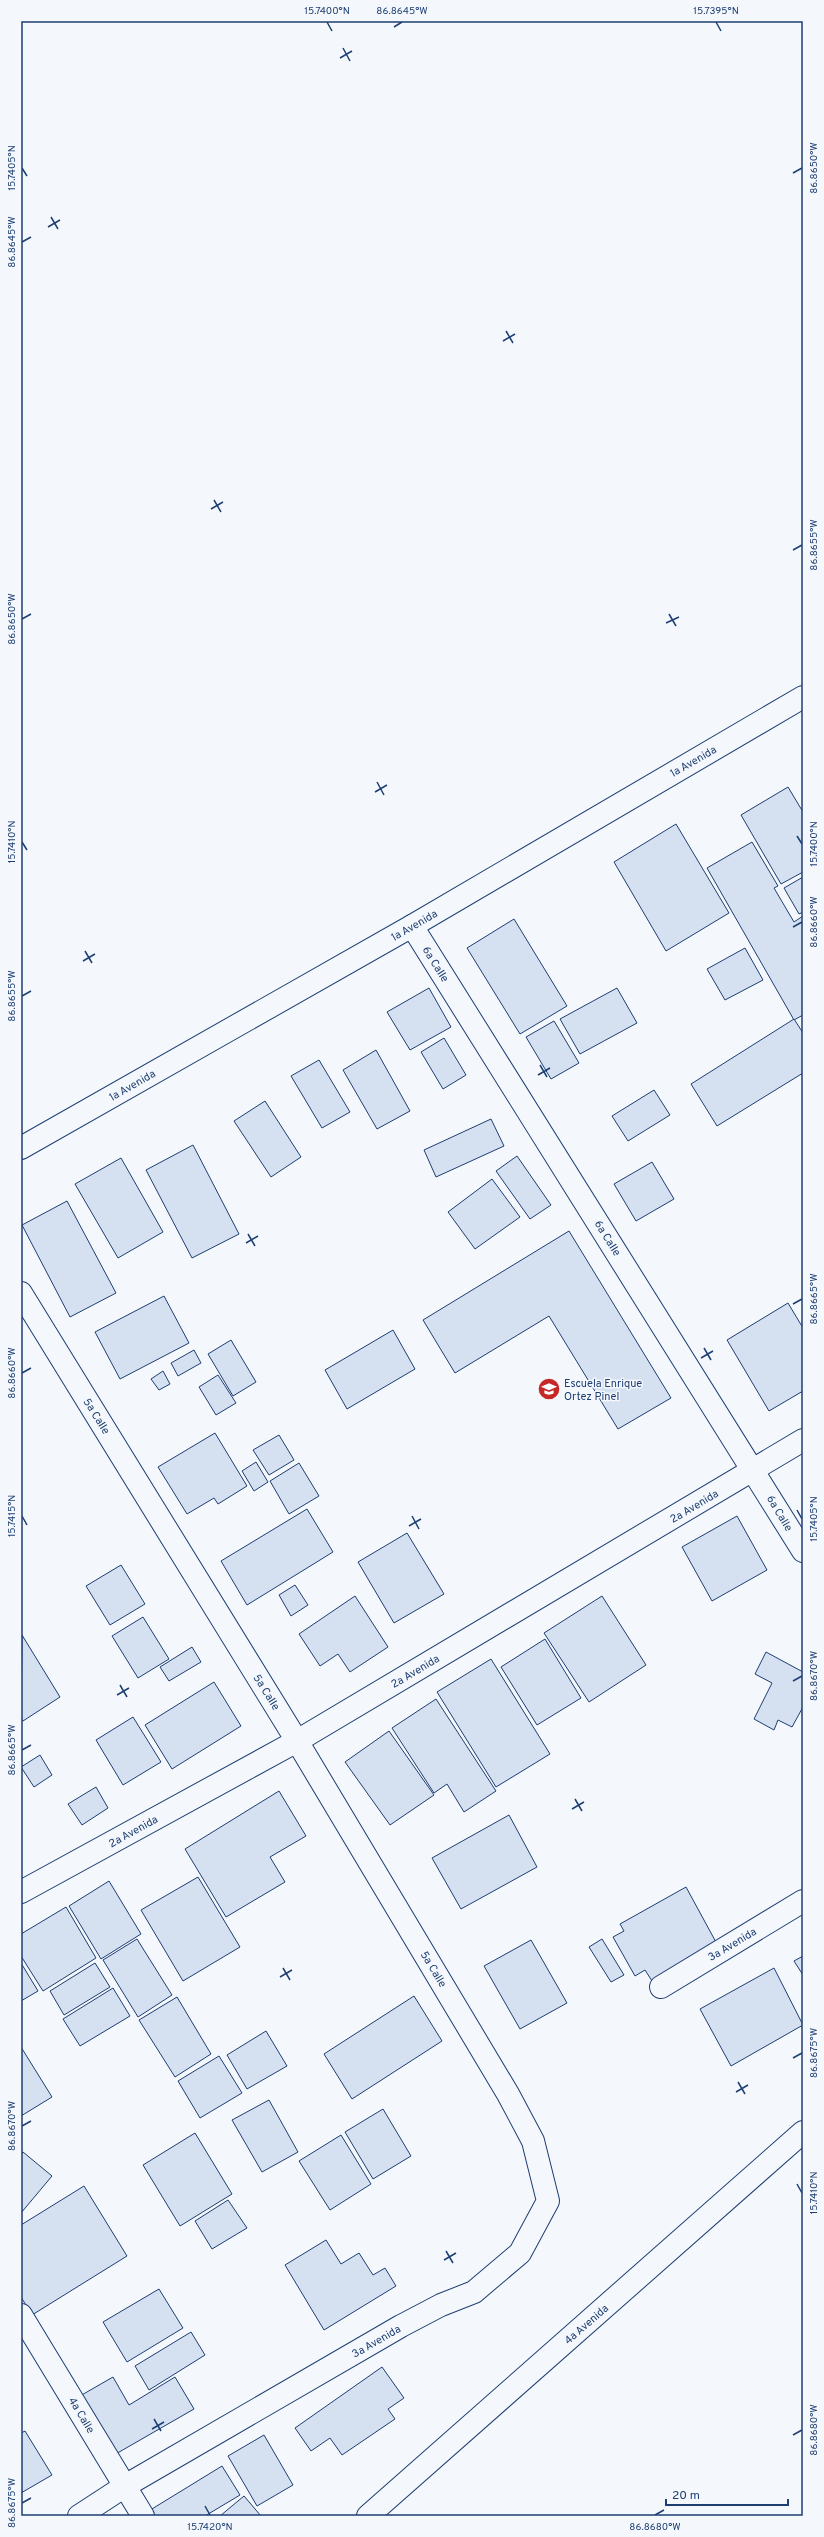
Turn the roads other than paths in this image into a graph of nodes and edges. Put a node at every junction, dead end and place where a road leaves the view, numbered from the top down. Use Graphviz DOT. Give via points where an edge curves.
graph roads {
  1 [pos="803,697"];
  2 [pos="412,926"];
  3 [pos="21,1148"];
  4 [pos="21,1293"];
  5 [pos="803,1440"];
  6 [pos="754,1470"];
  7 [pos="803,1551"];
  8 [pos="297,1742"];
  9 [pos="21,1892"];
  10 [pos="803,1901"];
  11 [pos="661,1987"];
  12 [pos="508,2094"];
  13 [pos="803,2132"];
  14 [pos="21,2315"];
  15 [pos="125,2486"];
  16 [pos="79,2516"];
  17 [pos="143,2516"];
  18 [pos="368,2516"];
  1 -- 2 [label="street, 1a Avenida"];
  2 -- 3 [label="street, 1a Avenida"];
  2 -- 6 [label="street, 6a Calle"];
  4 -- 8 [label="street, 5a Calle"];
  5 -- 6 [label="street, 2a Avenida"];
  6 -- 7 [label="street, 6a Calle"];
  6 -- 8 [label="street, 2a Avenida"];
  8 -- 9 [label="street, 2a Avenida"];
  8 -- 12 [label="street, 5a Calle"];
  10 -- 11 [label="street, 3a Avenida"];
  12 -- 15 [label="street, 3a Avenida" via="533,2141 548,2201 520,2254 474,2292 441,2305 401,2326"];
  13 -- 18 [label="street, 4a Avenida"];
  14 -- 15 [label="street, 4a Calle"];
  15 -- 16 [label="street, 3a Avenida"];
  15 -- 17 [label="street, 4a Calle"];
}
